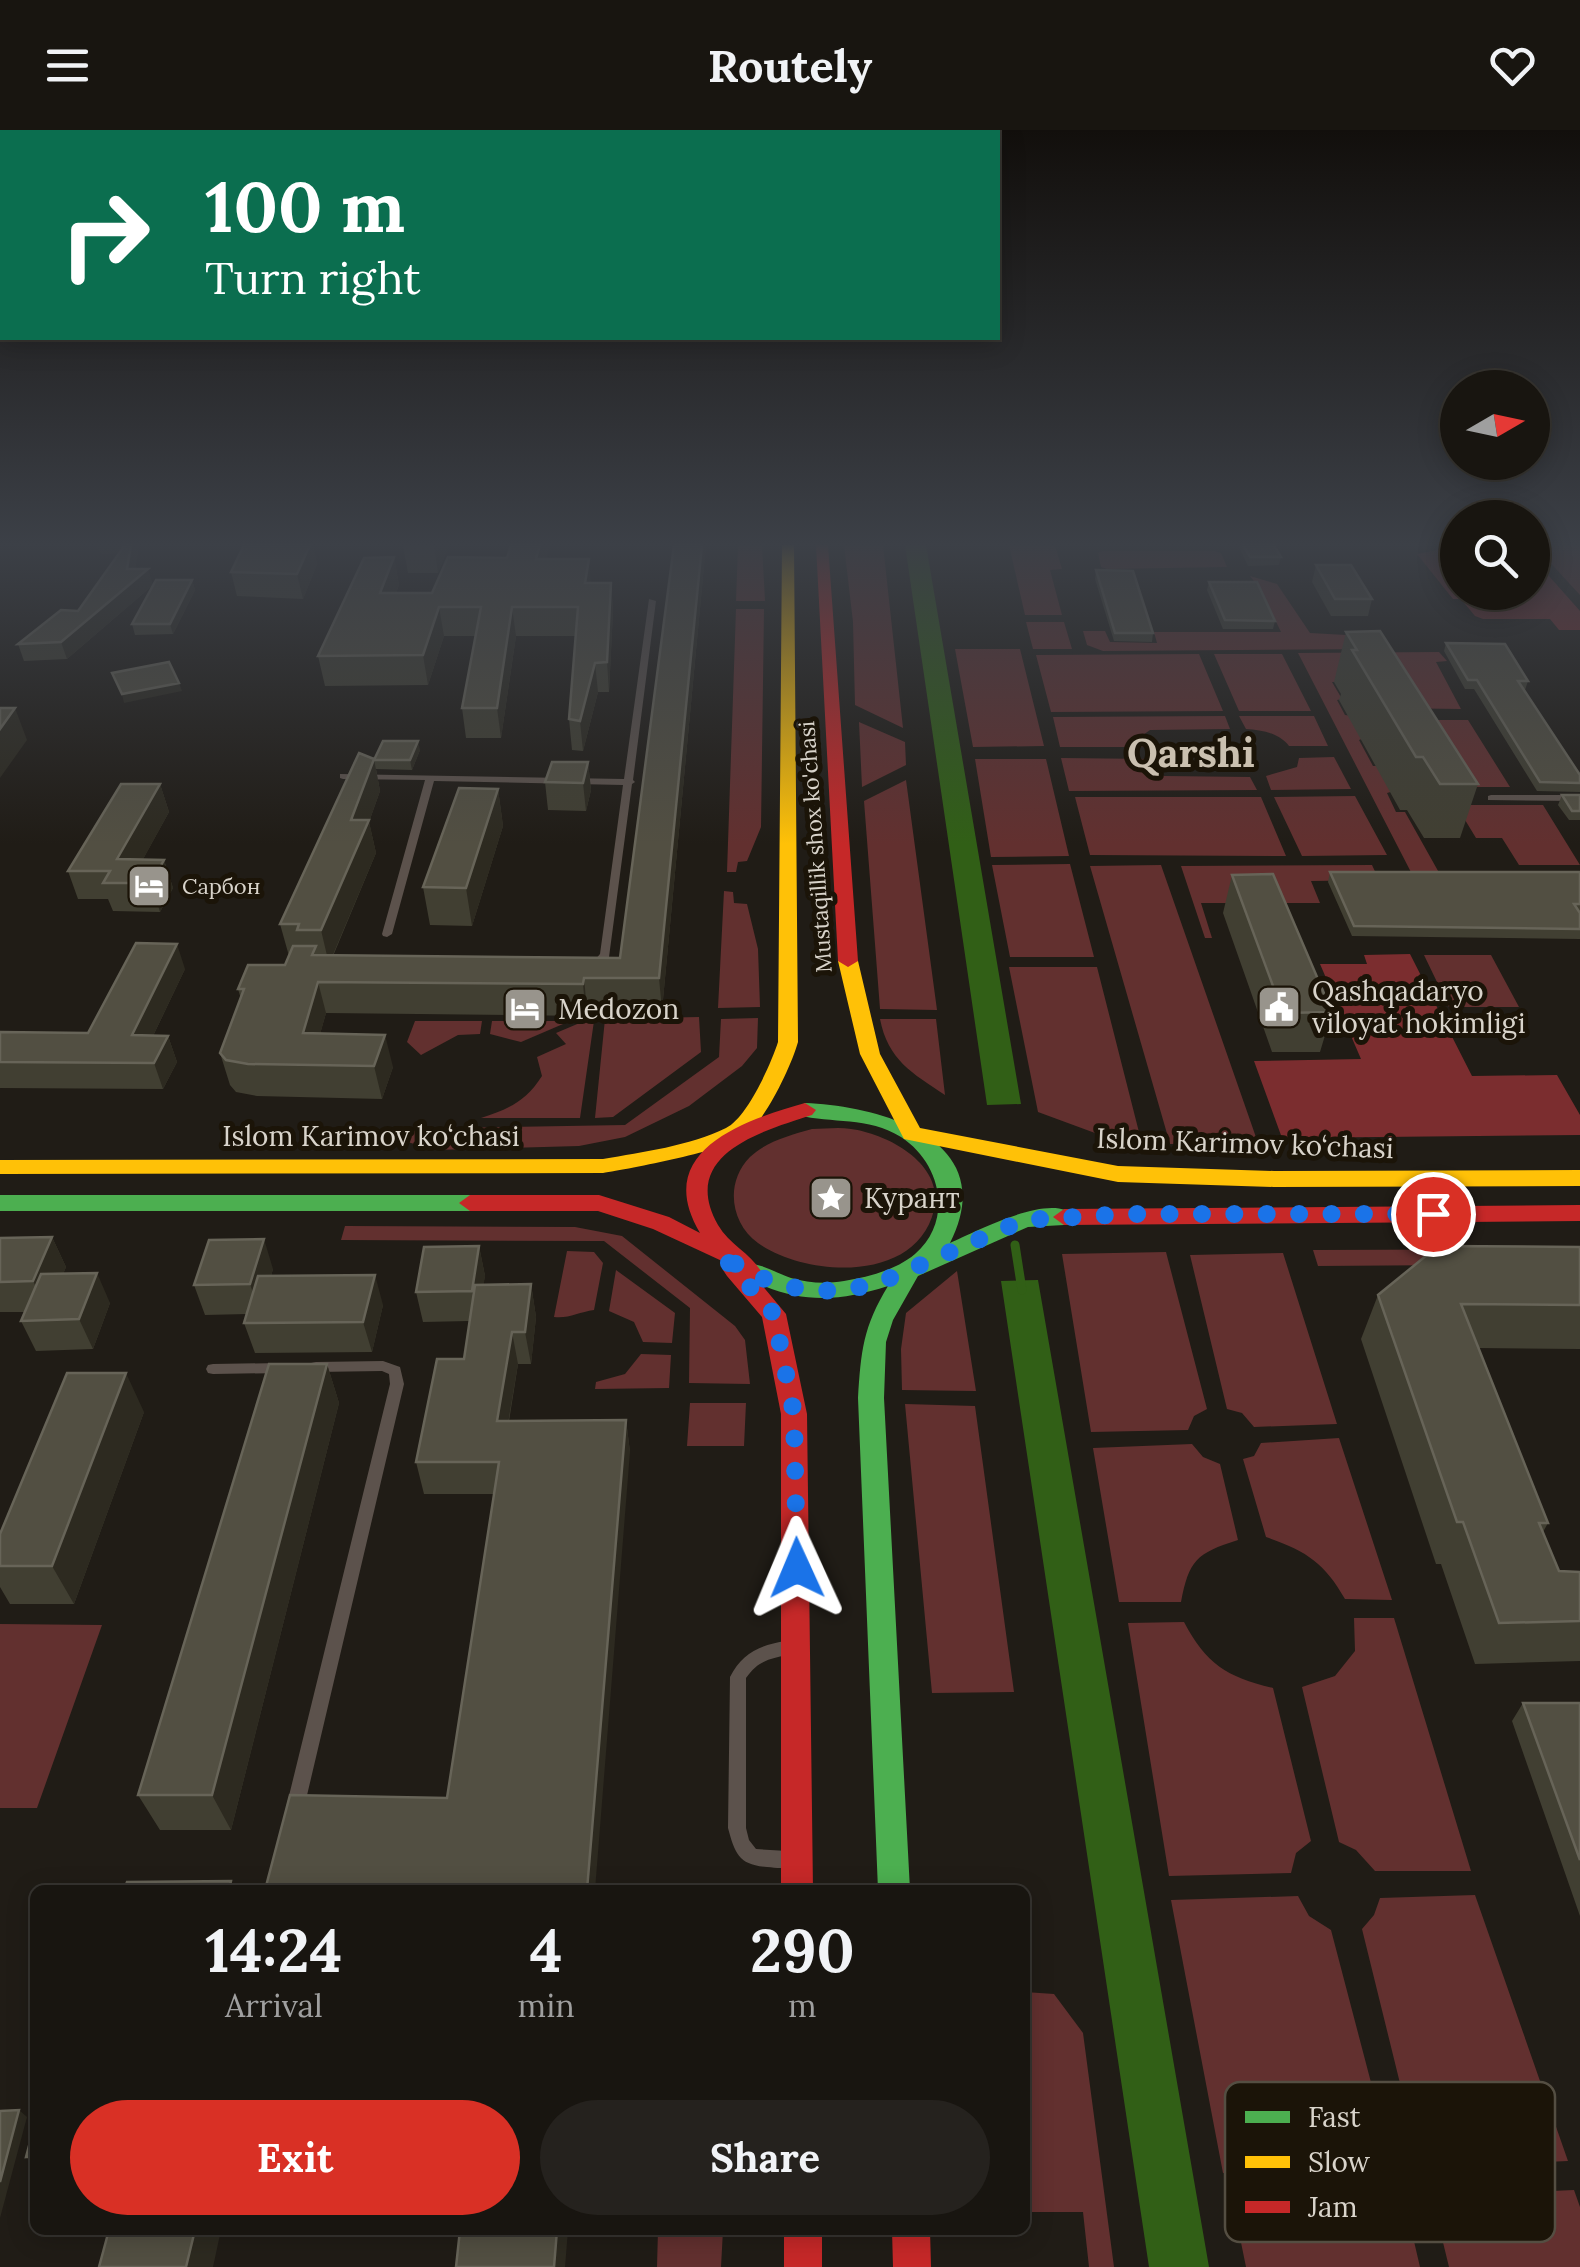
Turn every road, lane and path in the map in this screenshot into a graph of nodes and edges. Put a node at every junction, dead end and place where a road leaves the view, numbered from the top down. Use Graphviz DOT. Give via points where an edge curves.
graph roads {
  1 [pos="647,645"];
  2 [pos="788,645"];
  3 [pos="828,645"];
  4 [pos="343,776"];
  5 [pos="430,778"];
  6 [pos="630,782"];
  7 [pos="1490,798"];
  8 [pos="1580,798"];
  9 [pos="387,934"];
  10 [pos="582,972"];
  11 [pos="737,1132"];
  12 [pos="912,1134"];
  13 [pos="0,1167"];
  14 [pos="1580,1178"];
  15 [pos="0,1203"];
  16 [pos="1580,1214"];
  17 [pos="720,1253"];
  18 [pos="910,1270"];
  19 [pos="213,1369"];
  20 [pos="798,1646"];
  21 [pos="289,1834"];
  22 [pos="796,1861"];
  23 [pos="797,1885"];
  24 [pos="894,1885"];
  25 [pos="803,2235"];
  26 [pos="910,2235"];
  27 [pos="804,2267"];
  28 [pos="912,2267"];
  1 -- 6 [label="lane"];
  2 -- 11 [label="main road, Mustaqillik shox ko'chasi" via="788,1042 779,1072"];
  3 -- 12 [label="main road, Mustaqillik shox ko'chasi" via="849,974 870,1054"];
  4 -- 5 [label="lane"];
  5 -- 6 [label="lane"];
  5 -- 9 [label="lane"];
  6 -- 10 [label="lane" via="606,956"];
  7 -- 8 [label="lane"];
  11 -- 12 [label="main road" via="769,1117 824,1110 880,1118"];
  11 -- 13 [label="main road, Islom Karimov ko‘chasi" via="603,1166"];
  11 -- 17 [label="main road" via="698,1175 694,1202 701,1229"];
  12 -- 14 [label="main road, Islom Karimov ko‘chasi" via="1118,1174"];
  12 -- 18 [label="main road" via="938,1157 953,1185 953,1216 939,1245"];
  15 -- 17 [label="main road" via="599,1203 666,1223"];
  16 -- 18 [label="main road" via="1024,1220"];
  17 -- 18 [label="main road" via="776,1283 832,1291 874,1285"];
  17 -- 20 [label="main road" via="774,1314 794,1414"];
  18 -- 24 [label="main road" via="881,1319 871,1384"];
  19 -- 21 [label="lane" via="395,1371"];
  20 -- 22 [label="main road"];
  20 -- 22 [label="lane" via="758,1653 738,1678 741,1844 752,1857"];
  22 -- 23 [label="main road"];
  25 -- 27 [label="main road"];
  26 -- 28 [label="main road"];
}
